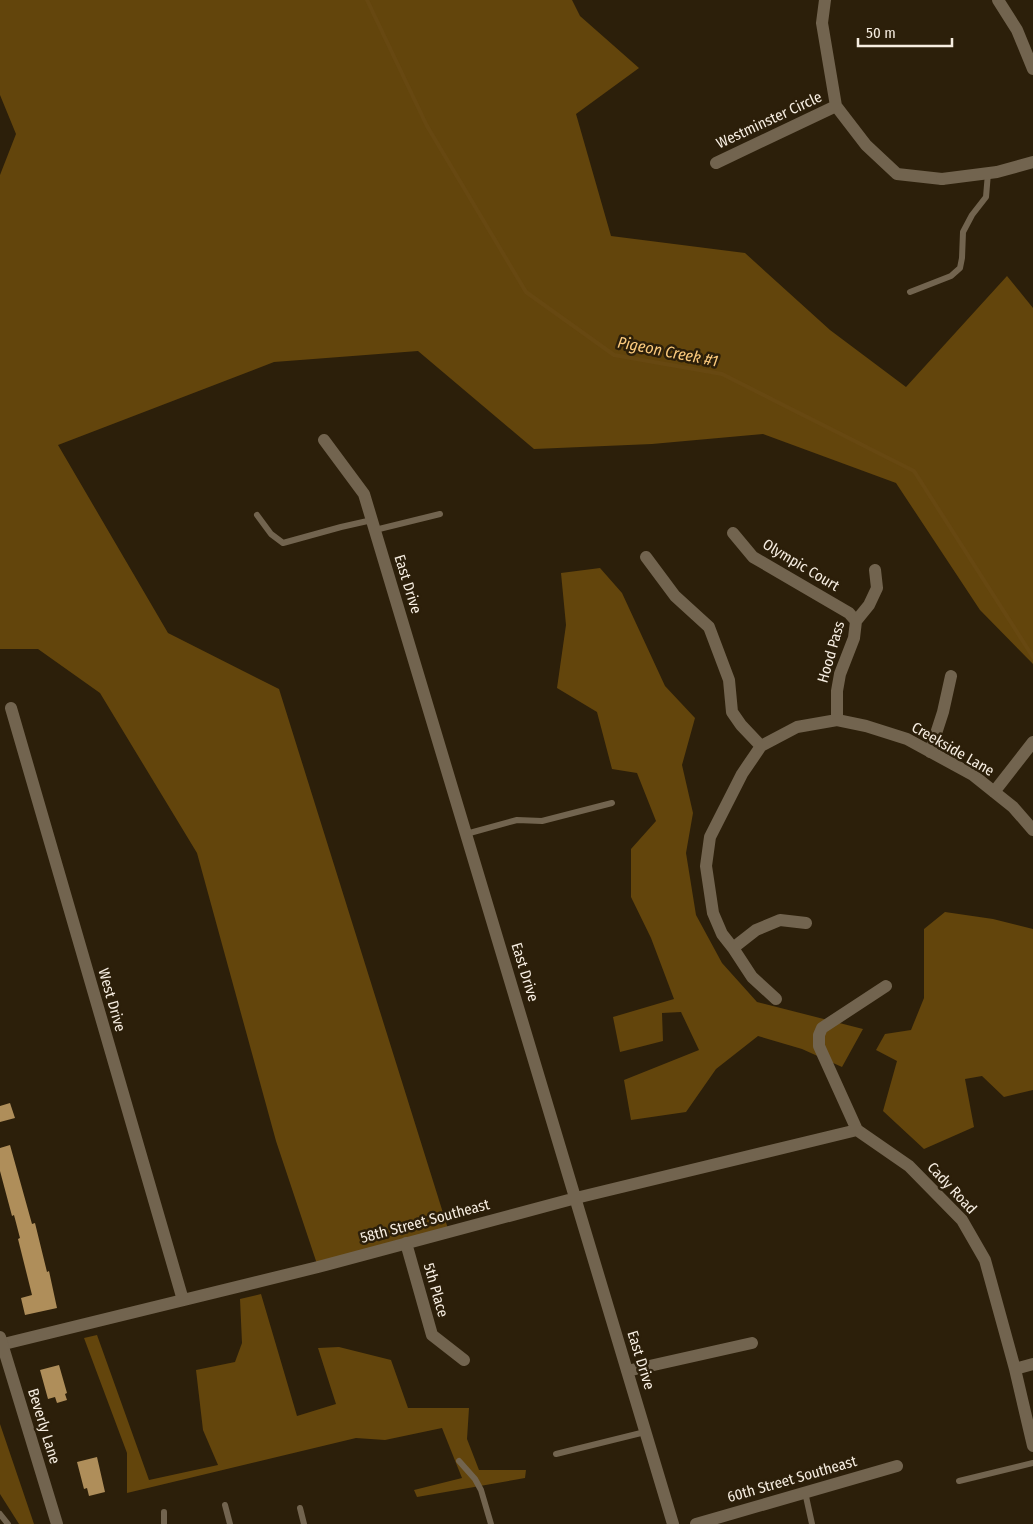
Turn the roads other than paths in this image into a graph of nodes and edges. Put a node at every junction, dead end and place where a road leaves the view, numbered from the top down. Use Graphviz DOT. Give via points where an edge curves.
graph roads {
  1 [pos="825,0"];
  2 [pos="998,0"];
  3 [pos="1033,69"];
  4 [pos="836,106"];
  5 [pos="1033,162"];
  6 [pos="716,163"];
  7 [pos="988,173"];
  8 [pos="910,292"];
  9 [pos="324,440"];
  10 [pos="257,514"];
  11 [pos="440,514"];
  12 [pos="373,525"];
  13 [pos="733,533"];
  14 [pos="646,557"];
  15 [pos="875,570"];
  16 [pos="856,621"];
  17 [pos="951,676"];
  18 [pos="10,708"];
  19 [pos="837,720"];
  20 [pos="1033,742"];
  21 [pos="762,746"];
  22 [pos="930,752"];
  23 [pos="994,792"];
  24 [pos="612,803"];
  25 [pos="1033,830"];
  26 [pos="466,834"];
  27 [pos="806,923"];
  28 [pos="733,948"];
  29 [pos="886,986"];
  30 [pos="776,999"];
  31 [pos="857,1130"];
  32 [pos="576,1198"];
  33 [pos="406,1243"];
  34 [pos="183,1300"];
  35 [pos="1,1343"];
  36 [pos="752,1343"];
  37 [pos="464,1360"];
  38 [pos="1033,1364"];
  39 [pos="1015,1369"];
  40 [pos="627,1371"];
  41 [pos="645,1432"];
  42 [pos="1033,1446"];
  43 [pos="556,1454"];
  44 [pos="459,1461"];
  45 [pos="1033,1463"];
  46 [pos="897,1466"];
  47 [pos="959,1481"];
  48 [pos="804,1492"];
  49 [pos="225,1505"];
  50 [pos="300,1508"];
  51 [pos="164,1512"];
  52 [pos="0,1514"];
  53 [pos="8,1524"];
  54 [pos="57,1524"];
  55 [pos="164,1524"];
  56 [pos="230,1524"];
  57 [pos="304,1524"];
  58 [pos="491,1524"];
  59 [pos="672,1524"];
  60 [pos="696,1524"];
  61 [pos="812,1524"];
  1 -- 4 [label="street" via="822,23"];
  2 -- 3 [label="street" via="1017,30"];
  4 -- 6 [label="street, Westminster Circle"];
  4 -- 7 [label="street" via="866,145 897,174 942,179"];
  5 -- 7 [label="street"];
  7 -- 8 [label="lane" via="986,197 963,232 960,268 951,276"];
  9 -- 12 [label="street, East Drive" via="364,494"];
  10 -- 12 [label="lane" via="271,534 283,543 341,527"];
  11 -- 12 [label="lane"];
  12 -- 26 [label="street, East Drive"];
  13 -- 16 [label="street, Olympic Court" via="753,557 849,613"];
  14 -- 21 [label="street" via="675,596 709,627 729,680 732,712"];
  15 -- 16 [label="street, Hood Pass" via="877,588 870,606"];
  16 -- 19 [label="street, Hood Pass" via="854,638 840,674"];
  17 -- 22 [label="street"];
  18 -- 34 [label="street, West Drive"];
  19 -- 21 [label="street, Creekside Lane" via="796,727"];
  19 -- 22 [label="street, Creekside Lane" via="907,739"];
  20 -- 23 [label="street"];
  21 -- 28 [label="street, Creekside Lane" via="742,774 710,837 706,866 713,913 722,934"];
  22 -- 23 [label="street, Creekside Lane" via="973,775"];
  23 -- 25 [label="street, Creekside Lane" via="1013,807"];
  24 -- 26 [label="lane" via="542,821 518,820"];
  26 -- 32 [label="street, East Drive"];
  27 -- 28 [label="street" via="780,920 756,930"];
  28 -- 30 [label="street, Creekside Lane" via="752,977"];
  29 -- 31 [label="street" via="822,1028 818,1035 819,1046"];
  31 -- 32 [label="street, 58th Street Southeast"];
  31 -- 39 [label="street, Cady Road" via="909,1166 962,1220 985,1260"];
  32 -- 33 [label="street, 58th Street Southeast"];
  32 -- 40 [label="street, East Drive"];
  33 -- 34 [label="street, 58th Street Southeast"];
  33 -- 37 [label="street, 5th Place" via="432,1335"];
  34 -- 35 [label="street, 58th Street Southeast"];
  35 -- 54 [label="street, Beverly Lane"];
  36 -- 40 [label="street"];
  38 -- 39 [label="street"];
  39 -- 42 [label="street, Cady Road"];
  40 -- 41 [label="street, East Drive"];
  41 -- 43 [label="lane"];
  41 -- 59 [label="street, East Drive"];
  44 -- 58 [label="lane" via="481,1490"];
  45 -- 47 [label="lane"];
  46 -- 48 [label="street, 60th Street Southeast"];
  48 -- 60 [label="street, 60th Street Southeast"];
  48 -- 61 [label="lane"];
  49 -- 56 [label="lane"];
  50 -- 57 [label="lane"];
  51 -- 55 [label="lane"];
  52 -- 53 [label="lane"];
}
